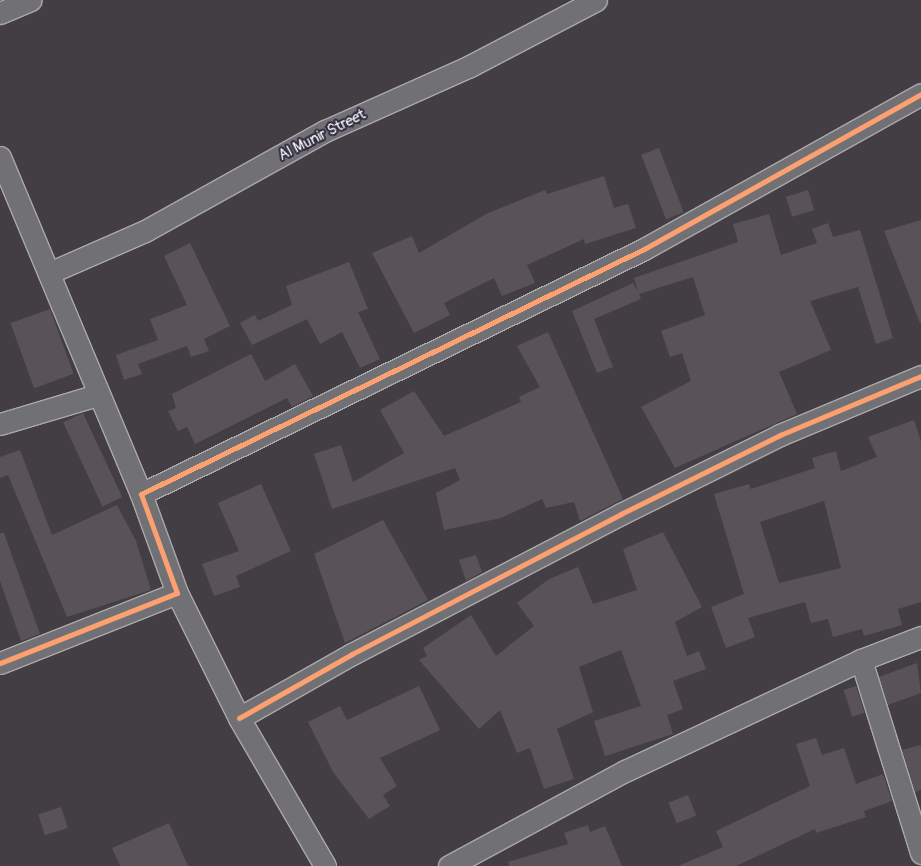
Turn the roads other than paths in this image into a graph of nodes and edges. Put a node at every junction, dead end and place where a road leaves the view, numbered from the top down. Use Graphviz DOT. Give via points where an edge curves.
graph roads {
  1 [pos="30,0"];
  2 [pos="596,0"];
  3 [pos="0,13"];
  4 [pos="921,94"];
  5 [pos="0,157"];
  6 [pos="48,273"];
  7 [pos="921,376"];
  8 [pos="97,395"];
  9 [pos="0,424"];
  10 [pos="141,494"];
  11 [pos="176,593"];
  12 [pos="921,637"];
  13 [pos="861,660"];
  14 [pos="0,663"];
  15 [pos="238,718"];
  16 [pos="921,853"];
  17 [pos="325,866"];
  18 [pos="449,866"];
  1 -- 3 [label="street"];
  2 -- 6 [label="street, Al Munir Street" via="470,66 325,131 145,231"];
  4 -- 10 [label="street" via="644,248"];
  5 -- 6 [label="street"];
  6 -- 8 [label="street"];
  7 -- 15 [label="street" via="780,435 621,514 352,654"];
  8 -- 9 [label="street"];
  8 -- 10 [label="street"];
  10 -- 11 [label="street"];
  11 -- 14 [label="street"];
  11 -- 15 [label="street"];
  12 -- 13 [label="street"];
  13 -- 16 [label="street" via="892,773"];
  13 -- 18 [label="street" via="626,771"];
  15 -- 17 [label="street"];
}
